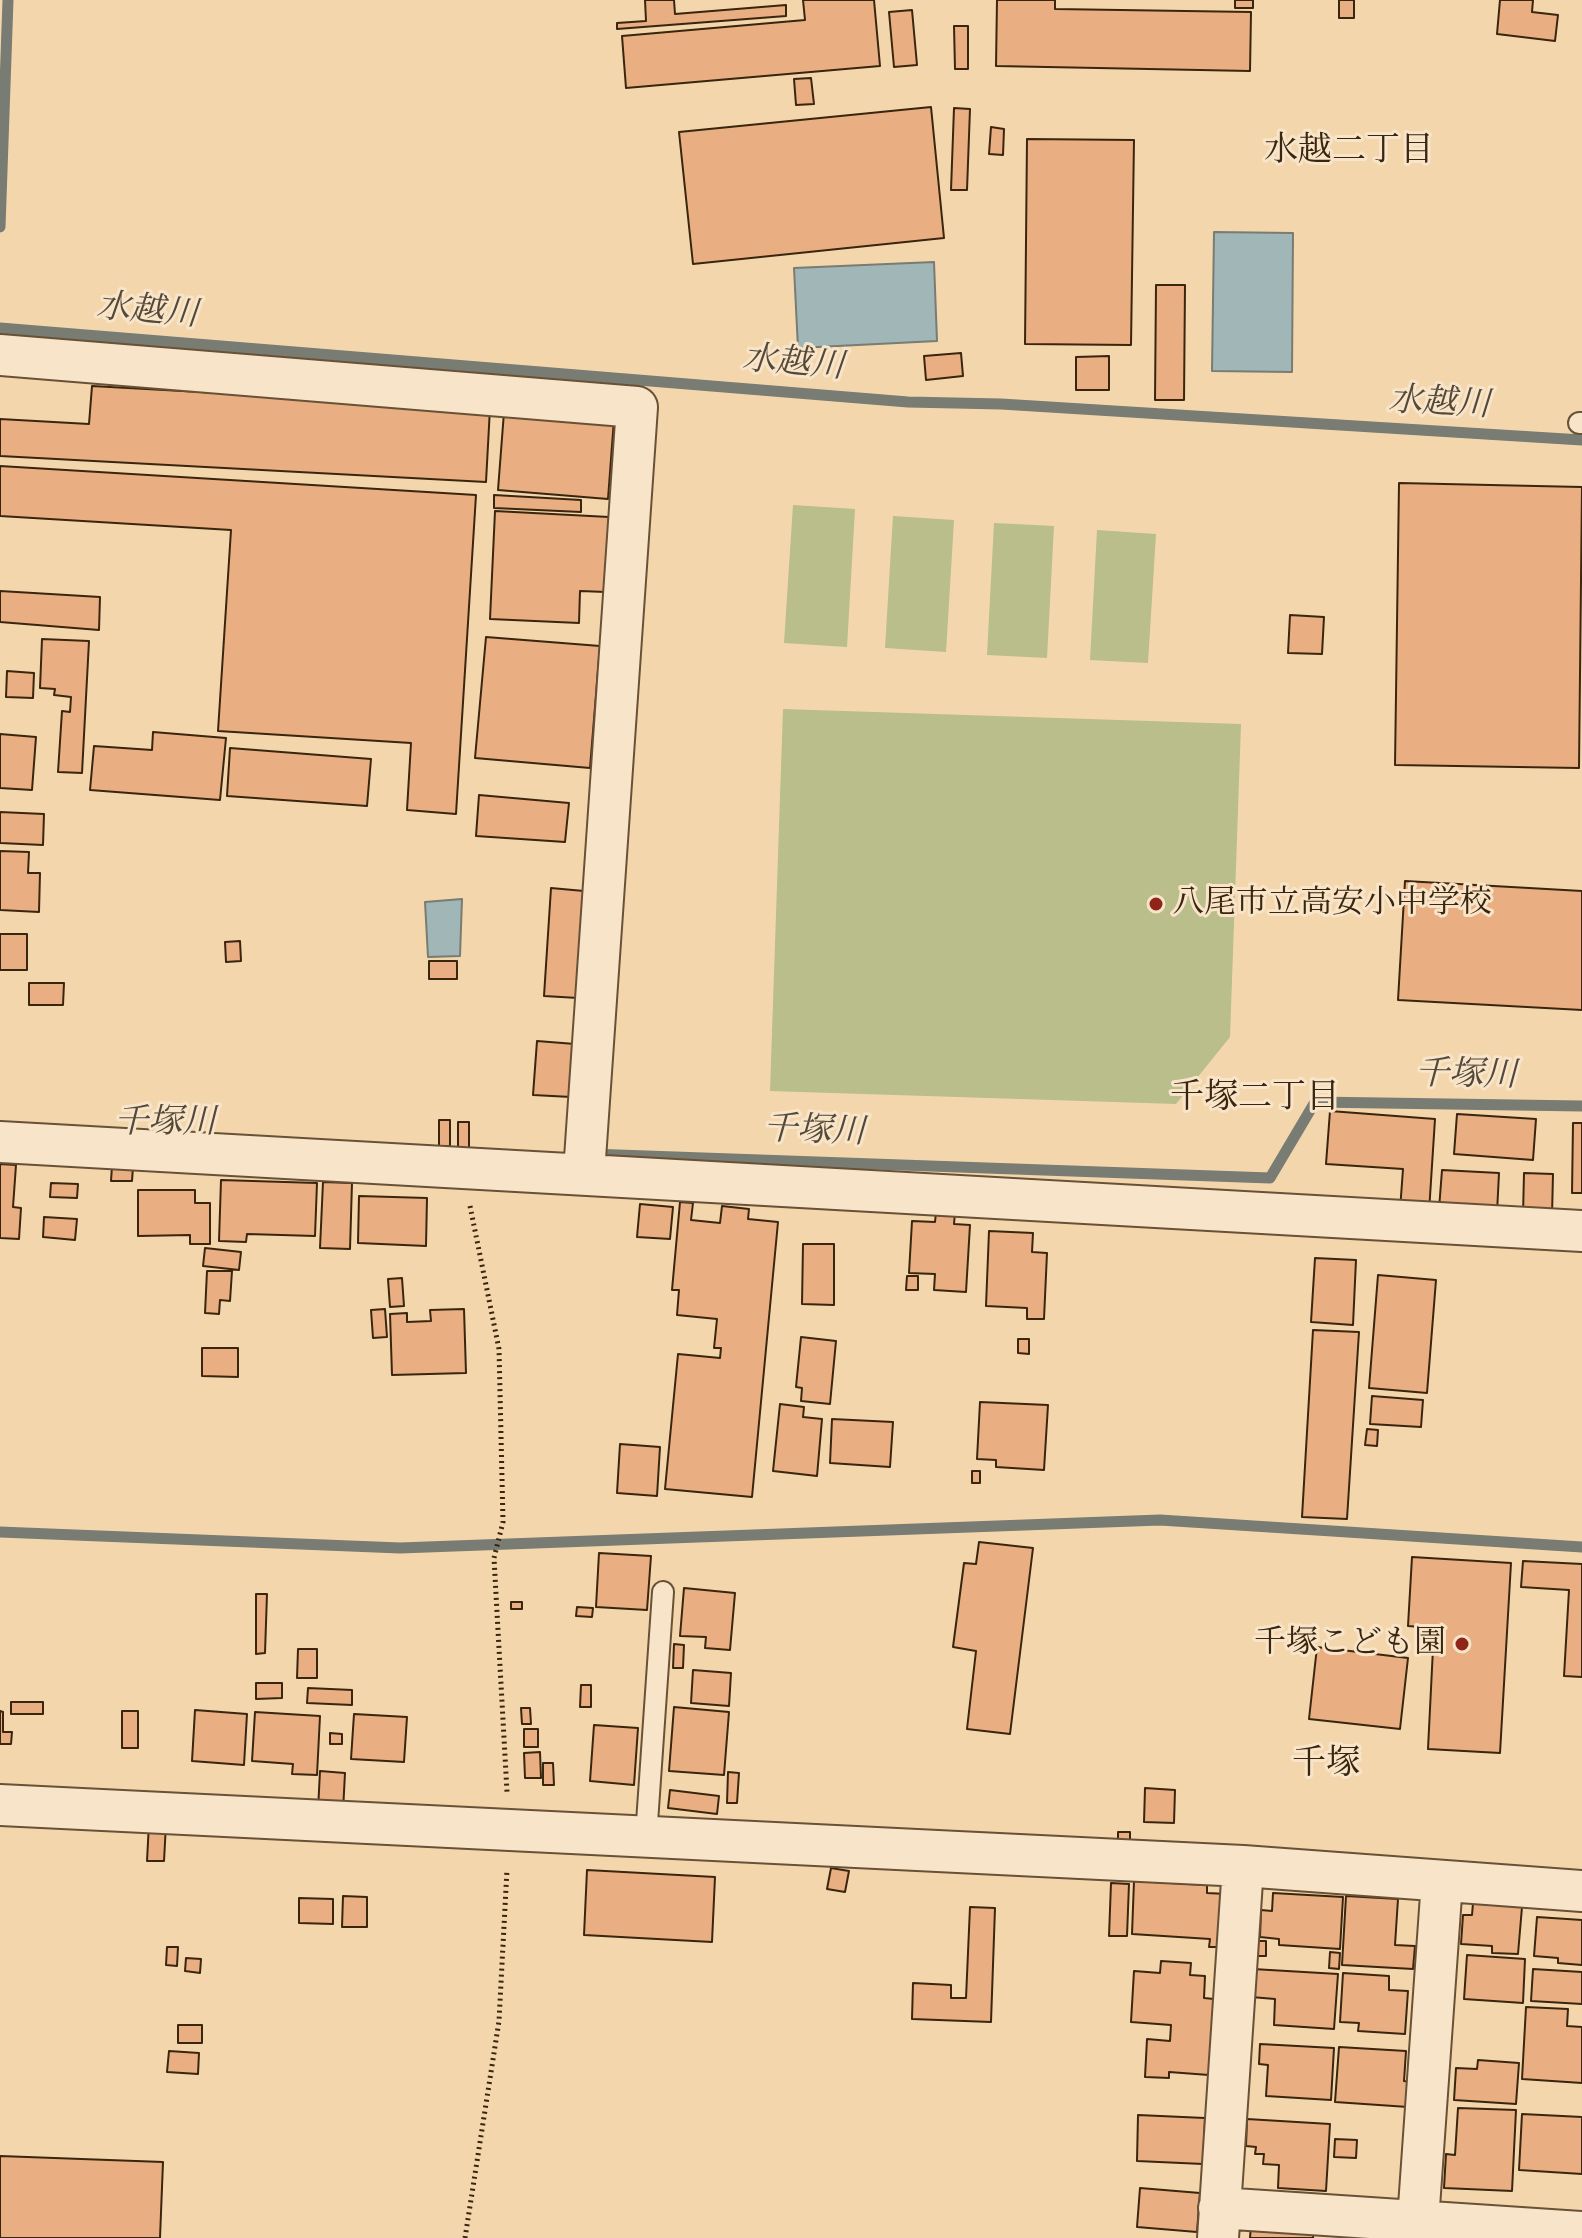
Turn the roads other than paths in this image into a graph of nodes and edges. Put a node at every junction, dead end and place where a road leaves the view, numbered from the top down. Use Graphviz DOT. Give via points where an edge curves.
graph roads {
  1 [pos="0,355"];
  2 [pos="0,1142"];
  3 [pos="584,1173"];
  4 [pos="1582,1231"];
  5 [pos="663,1592"];
  6 [pos="0,1805"];
  7 [pos="646,1837"];
  8 [pos="1243,1866"];
  9 [pos="1442,1881"];
  10 [pos="1582,1891"];
  11 [pos="1418,2221"];
  12 [pos="1218,2223"];
  13 [pos="1582,2232"];
  1 -- 3 [label="street" via="637,407"];
  2 -- 3 [label="street"];
  3 -- 4 [label="street"];
  5 -- 7 [label="lane"];
  6 -- 7 [label="street"];
  7 -- 8 [label="street"];
  8 -- 9 [label="street"];
  8 -- 12 [label="street"];
  9 -- 10 [label="street"];
  9 -- 11 [label="street"];
  11 -- 12 [label="street"];
  11 -- 13 [label="street"];
}
